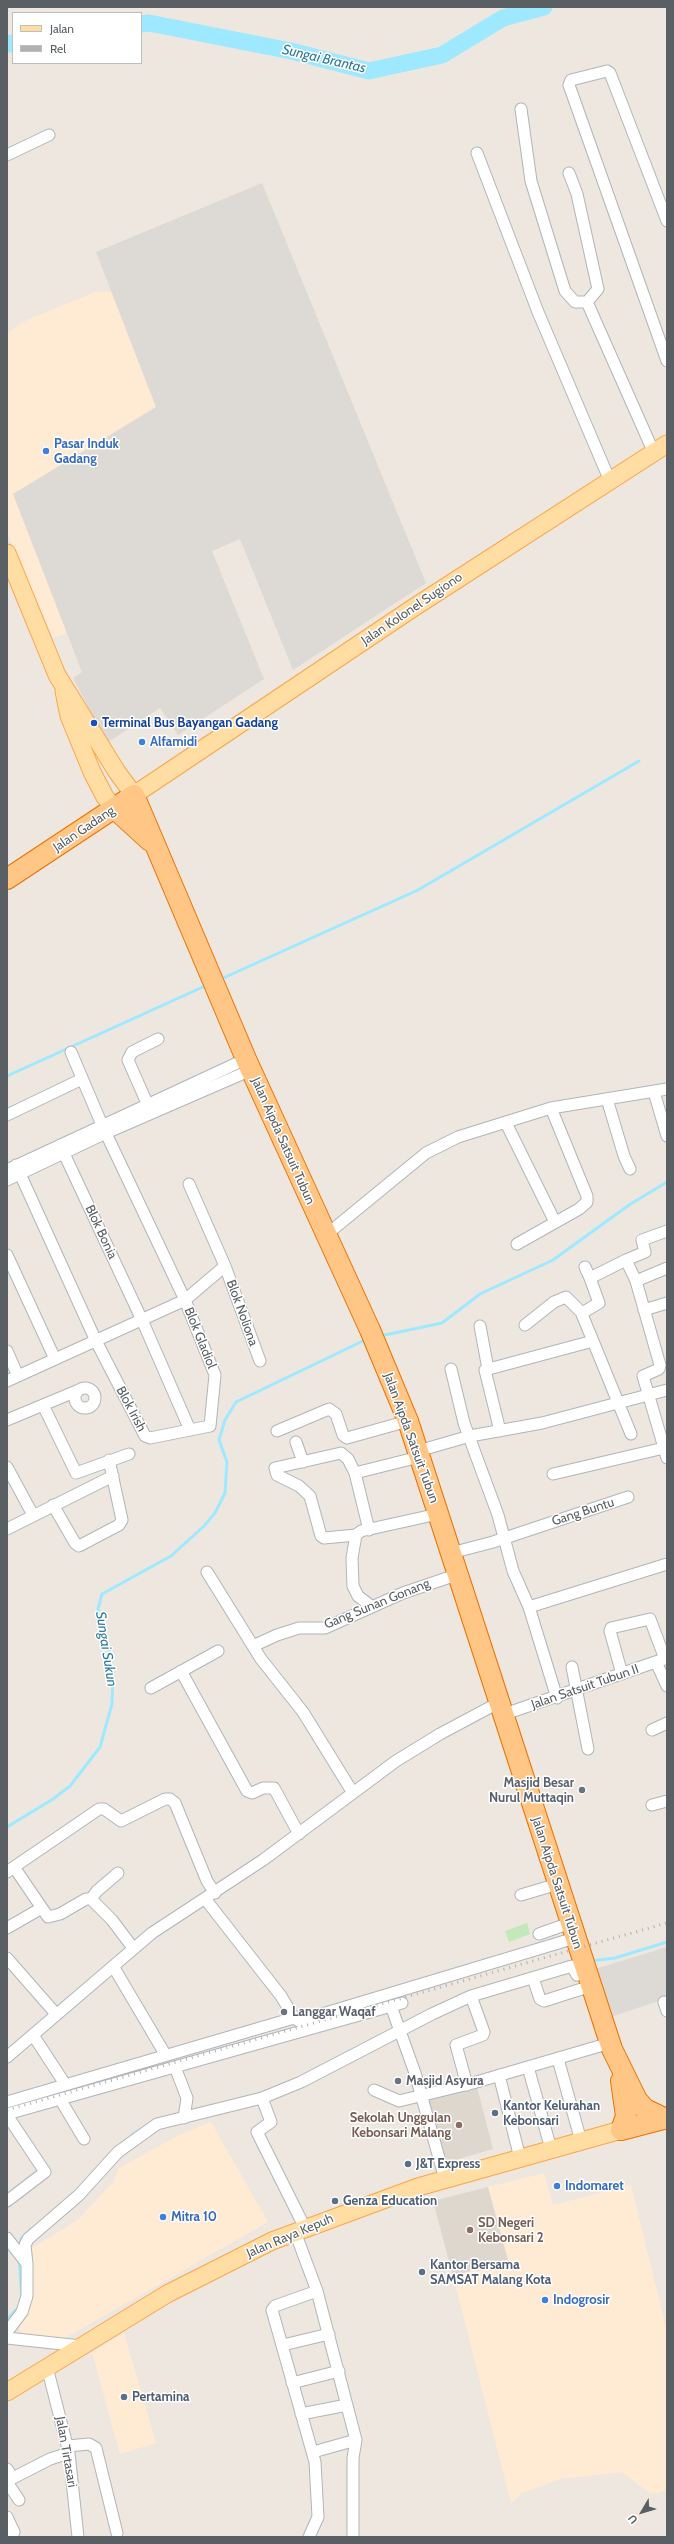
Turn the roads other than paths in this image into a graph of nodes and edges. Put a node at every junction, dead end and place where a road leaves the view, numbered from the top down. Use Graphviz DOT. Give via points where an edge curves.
graph roads {
  1 [pos="521,109"];
  2 [pos="49,135"];
  3 [pos="477,153"];
  4 [pos="7,155"];
  5 [pos="569,173"];
  6 [pos="667,221"];
  7 [pos="587,302"];
  8 [pos="667,361"];
  9 [pos="660,448"];
  10 [pos="610,480"];
  11 [pos="7,553"];
  12 [pos="63,686"];
  13 [pos="160,778"];
  14 [pos="134,796"];
  15 [pos="115,809"];
  16 [pos="153,844"];
  17 [pos="7,880"];
  18 [pos="158,1039"];
  19 [pos="71,1052"];
  20 [pos="248,1065"];
  21 [pos="82,1080"];
  22 [pos="667,1089"];
  23 [pos="654,1092"];
  24 [pos="607,1099"];
  25 [pos="149,1108"];
  26 [pos="551,1108"];
  27 [pos="7,1115"];
  28 [pos="506,1123"];
  29 [pos="104,1129"];
  30 [pos="667,1136"];
  31 [pos="62,1149"];
  32 [pos="630,1169"];
  33 [pos="14,1170"];
  34 [pos="7,1180"];
  35 [pos="189,1184"];
  36 [pos="555,1222"];
  37 [pos="667,1231"];
  38 [pos="326,1235"];
  39 [pos="517,1244"];
  40 [pos="7,1255"];
  41 [pos="626,1260"];
  42 [pos="225,1266"];
  43 [pos="585,1267"];
  44 [pos="667,1268"];
  45 [pos="590,1278"];
  46 [pos="636,1281"];
  47 [pos="185,1300"];
  48 [pos="667,1303"];
  49 [pos="644,1310"];
  50 [pos="582,1313"];
  51 [pos="142,1320"];
  52 [pos="524,1325"];
  53 [pos="480,1326"];
  54 [pos="96,1341"];
  55 [pos="593,1341"];
  56 [pos="7,1351"];
  57 [pos="55,1359"];
  58 [pos="260,1360"];
  59 [pos="451,1369"];
  60 [pos="488,1369"];
  61 [pos="18,1376"];
  62 [pos="7,1381"];
  63 [pos="79,1390"];
  64 [pos="667,1390"];
  65 [pos="649,1395"];
  66 [pos="58,1398"];
  67 [pos="617,1402"];
  68 [pos="43,1405"];
  69 [pos="77,1405"];
  70 [pos="7,1420"];
  71 [pos="408,1421"];
  72 [pos="663,1429"];
  73 [pos="190,1430"];
  74 [pos="277,1431"];
  75 [pos="500,1431"];
  76 [pos="631,1434"];
  77 [pos="470,1436"];
  78 [pos="296,1442"];
  79 [pos="666,1453"];
  80 [pos="129,1454"];
  81 [pos="418,1454"];
  82 [pos="109,1460"];
  83 [pos="303,1462"];
  84 [pos="7,1467"];
  85 [pos="76,1473"];
  86 [pos="355,1473"];
  87 [pos="552,1474"];
  88 [pos="113,1476"];
  89 [pos="84,1490"];
  90 [pos="628,1497"];
  91 [pos="53,1505"];
  92 [pos="438,1514"];
  93 [pos="32,1515"];
  94 [pos="7,1529"];
  95 [pos="369,1530"];
  96 [pos="356,1535"];
  97 [pos="504,1539"];
  98 [pos="451,1554"];
  99 [pos="667,1564"];
  100 [pos="207,1572"];
  101 [pos="456,1575"];
  102 [pos="371,1606"];
  103 [pos="529,1607"];
  104 [pos="253,1646"];
  105 [pos="218,1651"];
  106 [pos="663,1660"];
  107 [pos="572,1668"];
  108 [pos="181,1671"];
  109 [pos="622,1674"];
  110 [pos="667,1686"];
  111 [pos="150,1688"];
  112 [pos="576,1691"];
  113 [pos="557,1698"];
  114 [pos="500,1709"];
  115 [pos="667,1723"];
  116 [pos="652,1730"];
  117 [pos="588,1749"];
  118 [pos="353,1793"];
  119 [pos="667,1800"];
  120 [pos="652,1804"];
  121 [pos="299,1834"];
  122 [pos="11,1870"];
  123 [pos="118,1873"];
  124 [pos="558,1884"];
  125 [pos="215,1893"];
  126 [pos="522,1895"];
  127 [pos="91,1899"];
  128 [pos="206,1900"];
  129 [pos="40,1909"];
  130 [pos="7,1928"];
  131 [pos="572,1930"];
  132 [pos="539,1934"];
  133 [pos="133,1948"];
  134 [pos="7,1958"];
  135 [pos="113,1966"];
  136 [pos="586,1973"];
  137 [pos="533,1978"];
  138 [pos="471,1996"];
  139 [pos="56,2014"];
  140 [pos="294,2018"];
  141 [pos="400,2028"];
  142 [pos="33,2034"];
  143 [pos="612,2049"];
  144 [pos="8,2053"];
  145 [pos="165,2054"];
  146 [pos="558,2059"];
  147 [pos="528,2067"];
  148 [pos="175,2068"];
  149 [pos="499,2075"];
  150 [pos="65,2084"];
  151 [pos="467,2085"];
  152 [pos="374,2090"];
  153 [pos="421,2096"];
  154 [pos="262,2098"];
  155 [pos="60,2099"];
  156 [pos="7,2102"];
  157 [pos="7,2114"];
  158 [pos="185,2115"];
  159 [pos="666,2119"];
  160 [pos="620,2130"];
  161 [pos="84,2139"];
  162 [pos="581,2140"];
  163 [pos="551,2149"];
  164 [pos="520,2158"];
  165 [pos="445,2179"];
  166 [pos="7,2201"];
  167 [pos="300,2230"];
  168 [pos="14,2250"];
  169 [pos="316,2291"];
  170 [pos="7,2332"];
  171 [pos="329,2334"];
  172 [pos="7,2338"];
  173 [pos="282,2345"];
  174 [pos="81,2346"];
  175 [pos="47,2367"];
  176 [pos="339,2371"];
  177 [pos="292,2383"];
  178 [pos="7,2392"];
  179 [pos="347,2405"];
  180 [pos="301,2414"];
  181 [pos="356,2440"];
  182 [pos="69,2450"];
  183 [pos="313,2452"];
  184 [pos="8,2477"];
  185 [pos="19,2500"];
  186 [pos="7,2518"];
  187 [pos="117,2533"];
  188 [pos="12,2537"];
  189 [pos="78,2537"];
  190 [pos="308,2537"];
  191 [pos="354,2537"];
  1 -- 7 [label="street" via="531,181 566,291 569,299"];
  2 -- 4 [label="street"];
  3 -- 10 [label="street" via="538,312"];
  5 -- 7 [label="street" via="577,194 598,289"];
  6 -- 8 [label="street" via="610,73 608,71 571,80 568,85"];
  7 -- 9 [label="street"];
  9 -- 10 [label="main road, Jalan Kolonel Sugiono"];
  10 -- 13 [label="main road, Jalan Kolonel Sugiono" via="419,604"];
  11 -- 12 [label="main road"];
  12 -- 14 [label="main road"];
  12 -- 15 [label="main road" via="69,716 92,772 105,797"];
  13 -- 14 [label="main road, Jalan Gadang"];
  14 -- 15 [label="highway, Jalan Gadang"];
  14 -- 16 [label="highway, Jalan Aipda Satsuit Tubun"];
  15 -- 16 [label="highway, Jalan Aipda Satsuit Tubun"];
  15 -- 17 [label="highway, Jalan Gadang"];
  16 -- 20 [label="highway, Jalan Aipda Satsuit Tubun"];
  18 -- 25 [label="street" via="132,1052 128,1060"];
  19 -- 21 [label="street"];
  20 -- 25 [label="street"];
  20 -- 38 [label="highway, Jalan Aipda Satsuit Tubun"];
  21 -- 27 [label="street"];
  21 -- 29 [label="street"];
  22 -- 23 [label="street"];
  23 -- 24 [label="street"];
  23 -- 30 [label="street"];
  24 -- 26 [label="street"];
  24 -- 32 [label="street"];
  25 -- 29 [label="street"];
  26 -- 28 [label="street"];
  26 -- 36 [label="street" via="587,1196 587,1202 579,1209"];
  28 -- 36 [label="street"];
  28 -- 38 [label="street" via="463,1136 426,1153"];
  29 -- 31 [label="street"];
  29 -- 47 [label="street"];
  31 -- 33 [label="street"];
  31 -- 51 [label="street, Blok Bonia"];
  33 -- 34 [label="street"];
  33 -- 54 [label="street"];
  35 -- 42 [label="street, Blok Noliona"];
  36 -- 39 [label="street"];
  37 -- 41 [label="street" via="642,1240 645,1252"];
  38 -- 71 [label="highway, Jalan Aipda Satsuit Tubun"];
  40 -- 57 [label="street"];
  41 -- 45 [label="street"];
  41 -- 46 [label="street"];
  42 -- 47 [label="street"];
  42 -- 58 [label="street, Blok Noliona"];
  43 -- 45 [label="street"];
  44 -- 46 [label="street"];
  45 -- 50 [label="street" via="599,1303"];
  46 -- 49 [label="street"];
  47 -- 51 [label="street"];
  47 -- 73 [label="street, Blok Gladiol" via="215,1375 211,1424 208,1427"];
  48 -- 49 [label="street"];
  49 -- 65 [label="street" via="661,1367 643,1376"];
  50 -- 52 [label="street" via="569,1299 562,1297"];
  50 -- 55 [label="street"];
  51 -- 54 [label="street"];
  51 -- 73 [label="street, Blok Bonia"];
  53 -- 60 [label="street"];
  54 -- 57 [label="street"];
  54 -- 73 [label="street, Blok Irish" via="145,1436 150,1438"];
  55 -- 60 [label="street"];
  55 -- 67 [label="street"];
  56 -- 61 [label="street"];
  57 -- 61 [label="street"];
  59 -- 77 [label="street"];
  60 -- 75 [label="street" via="484,1374"];
  61 -- 62 [label="street"];
  63 -- 66 [label="street"];
  63 -- 69 [label="street" via="75,1396"];
  63 -- 69 [label="street" via="85,1388 91,1391 95,1400 89,1408"];
  64 -- 65 [label="street"];
  65 -- 67 [label="street"];
  65 -- 72 [label="street"];
  66 -- 68 [label="street"];
  66 -- 69 [label="street"];
  67 -- 75 [label="street" via="542,1423"];
  67 -- 76 [label="street"];
  68 -- 70 [label="street"];
  68 -- 85 [label="street"];
  71 -- 74 [label="street" via="347,1438 343,1435 336,1414 329,1409"];
  71 -- 81 [label="highway, Jalan Aipda Satsuit Tubun"];
  72 -- 79 [label="street"];
  75 -- 77 [label="street"];
  77 -- 81 [label="street"];
  77 -- 97 [label="street"];
  78 -- 83 [label="street"];
  79 -- 87 [label="street"];
  80 -- 82 [label="street"];
  81 -- 86 [label="street"];
  81 -- 92 [label="highway, Jalan Aipda Satsuit Tubun"];
  82 -- 85 [label="street"];
  82 -- 88 [label="street"];
  83 -- 86 [label="street" via="341,1453 348,1459"];
  83 -- 96 [label="street" via="275,1468 274,1471 310,1496 321,1536 324,1538"];
  84 -- 93 [label="street"];
  85 -- 89 [label="street"];
  86 -- 95 [label="street"];
  88 -- 89 [label="street"];
  88 -- 91 [label="street" via="121,1522 82,1546 75,1543"];
  89 -- 91 [label="street"];
  90 -- 97 [label="street, Gang Buntu"];
  91 -- 93 [label="street"];
  92 -- 95 [label="street"];
  92 -- 98 [label="highway, Jalan Aipda Satsuit Tubun"];
  93 -- 94 [label="street"];
  95 -- 96 [label="street"];
  96 -- 102 [label="street" via="352,1558 353,1586 358,1596"];
  97 -- 98 [label="street, Gang Buntu"];
  97 -- 103 [label="street" via="513,1571"];
  98 -- 101 [label="highway, Jalan Aipda Satsuit Tubun"];
  99 -- 103 [label="street"];
  100 -- 104 [label="street"];
  101 -- 102 [label="street, Gang Sunan Gonang"];
  101 -- 114 [label="highway, Jalan Aipda Satsuit Tubun"];
  102 -- 104 [label="street, Gang Sunan Gonang" via="325,1628 299,1628"];
  103 -- 113 [label="street"];
  104 -- 118 [label="street" via="303,1712"];
  105 -- 108 [label="street"];
  106 -- 109 [label="street, Jalan Satsuit Tubun II"];
  106 -- 109 [label="street" via="651,1620 613,1627 610,1631"];
  106 -- 110 [label="street"];
  107 -- 112 [label="street"];
  108 -- 111 [label="street"];
  108 -- 121 [label="street" via="247,1791 252,1793 263,1788 274,1788"];
  109 -- 112 [label="street, Jalan Satsuit Tubun II"];
  112 -- 113 [label="street, Jalan Satsuit Tubun II"];
  112 -- 117 [label="street"];
  113 -- 114 [label="street, Jalan Satsuit Tubun II"];
  114 -- 118 [label="street, Jalan Satsuit Tubun II" via="440,1734 396,1761"];
  114 -- 124 [label="highway, Jalan Aipda Satsuit Tubun"];
  115 -- 116 [label="street"];
  118 -- 121 [label="street, Jalan Satsuit Tubun II"];
  119 -- 120 [label="street"];
  121 -- 125 [label="street, Jalan Satsuit Tubun II"];
  122 -- 125 [label="street" via="99,1809 104,1809 121,1821 165,1799 170,1799 175,1803 207,1881"];
  122 -- 129 [label="street"];
  123 -- 127 [label="street"];
  124 -- 126 [label="street"];
  124 -- 131 [label="highway, Jalan Aipda Satsuit Tubun"];
  125 -- 128 [label="street, Jalan Satsuit Tubun II"];
  127 -- 129 [label="street" via="86,1899 51,1918 45,1916"];
  127 -- 133 [label="street" via="112,1920"];
  128 -- 133 [label="street, Jalan Satsuit Tubun II"];
  128 -- 140 [label="street" via="282,1996"];
  129 -- 130 [label="street"];
  131 -- 132 [label="street"];
  131 -- 136 [label="highway, Jalan Aipda Satsuit Tubun"];
  131 -- 140 [label="street" via="299,2021"];
  133 -- 135 [label="street, Jalan Satsuit Tubun II"];
  134 -- 139 [label="street"];
  135 -- 139 [label="street, Jalan Satsuit Tubun II"];
  135 -- 145 [label="street"];
  136 -- 137 [label="street" via="576,1975 573,1966"];
  136 -- 137 [label="street" via="544,2001 540,1999"];
  136 -- 143 [label="highway, Jalan Aipda Satsuit Tubun"];
  137 -- 138 [label="street"];
  138 -- 141 [label="street"];
  138 -- 151 [label="street" via="484,2032 483,2035 456,2045"];
  139 -- 142 [label="street, Jalan Satsuit Tubun II"];
  140 -- 145 [label="street"];
  141 -- 148 [label="street" via="397,2005"];
  141 -- 153 [label="street"];
  141 -- 154 [label="street" via="301,2082"];
  142 -- 144 [label="street, Jalan Satsuit Tubun II"];
  142 -- 150 [label="street"];
  143 -- 146 [label="street"];
  143 -- 159 [label="highway, Jalan Aipda Satsuit Tubun" via="637,2100 645,2109"];
  143 -- 160 [label="highway, Jalan Aipda Satsuit Tubun" via="626,2104 626,2116"];
  145 -- 150 [label="street"];
  146 -- 147 [label="street"];
  146 -- 162 [label="street"];
  147 -- 149 [label="street"];
  147 -- 163 [label="street"];
  148 -- 155 [label="street"];
  148 -- 158 [label="street" via="187,2098"];
  149 -- 151 [label="street"];
  149 -- 164 [label="street"];
  150 -- 156 [label="street"];
  151 -- 153 [label="street"];
  152 -- 153 [label="street" via="396,2100"];
  153 -- 165 [label="street"];
  154 -- 158 [label="street"];
  154 -- 167 [label="street" via="271,2122 257,2132"];
  155 -- 157 [label="street"];
  155 -- 161 [label="street"];
  157 -- 166 [label="street" via="45,2172"];
  158 -- 168 [label="street" via="157,2124 118,2152 79,2196 28,2239 25,2245"];
  159 -- 160 [label="highway"];
  160 -- 162 [label="main road, Jalan Raya Kepuh"];
  162 -- 163 [label="main road, Jalan Raya Kepuh"];
  163 -- 164 [label="main road, Jalan Raya Kepuh"];
  164 -- 165 [label="main road, Jalan Raya Kepuh"];
  165 -- 167 [label="main road, Jalan Raya Kepuh"];
  167 -- 169 [label="street"];
  167 -- 174 [label="main road, Jalan Raya Kepuh" via="200,2277"];
  168 -- 170 [label="street" via="26,2304"];
  169 -- 171 [label="street"];
  169 -- 173 [label="street" via="273,2308"];
  171 -- 173 [label="street"];
  171 -- 176 [label="street"];
  172 -- 174 [label="street"];
  173 -- 177 [label="street"];
  174 -- 175 [label="main road, Jalan Raya Kepuh"];
  175 -- 178 [label="main road, Jalan Raya Kepuh"];
  175 -- 182 [label="street, Jalan Tirtasari"];
  176 -- 177 [label="street"];
  176 -- 179 [label="street"];
  177 -- 180 [label="street"];
  179 -- 180 [label="street"];
  179 -- 181 [label="street"];
  180 -- 183 [label="street"];
  181 -- 183 [label="street"];
  181 -- 191 [label="street" via="353,2458"];
  182 -- 184 [label="street"];
  182 -- 187 [label="street" via="89,2444 96,2448"];
  182 -- 189 [label="street, Jalan Tirtasari"];
  183 -- 190 [label="street" via="318,2517"];
  184 -- 185 [label="street"];
  186 -- 188 [label="street" via="14,2532"];
}
